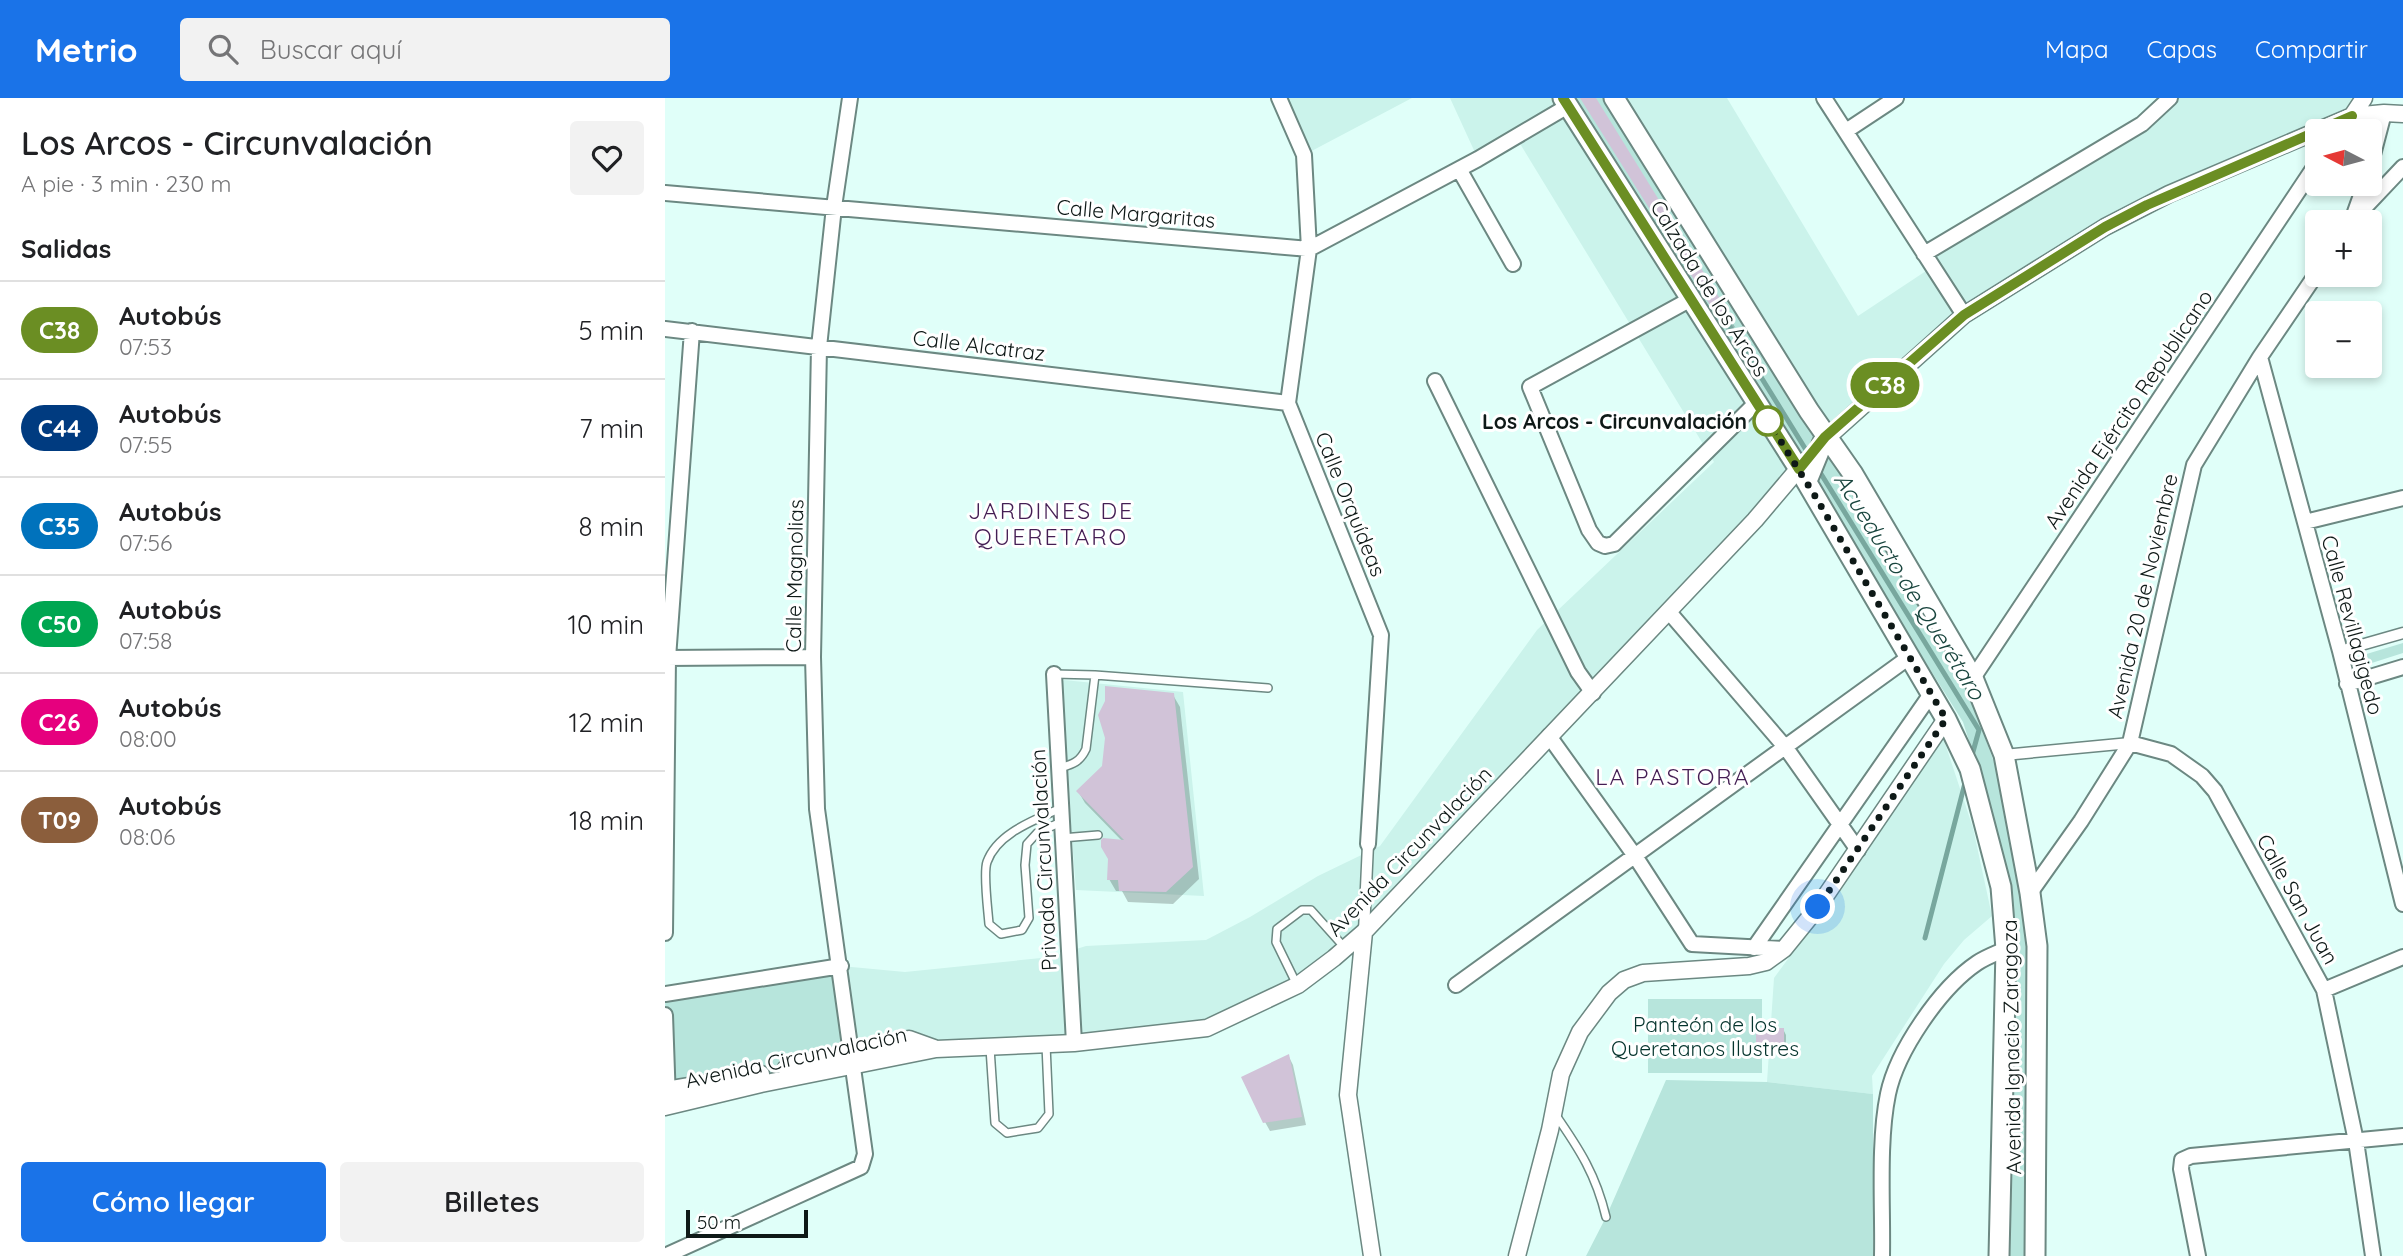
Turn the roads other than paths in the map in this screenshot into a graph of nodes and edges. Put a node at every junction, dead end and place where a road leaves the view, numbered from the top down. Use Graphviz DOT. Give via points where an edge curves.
graph roads {
  1 [pos="850,98"];
  2 [pos="1279,98"];
  3 [pos="1614,98"];
  4 [pos="1824,98"];
  5 [pos="1896,98"];
  6 [pos="2170,98"];
  7 [pos="2364,98"];
  8 [pos="1565,102"];
  9 [pos="2385,113"];
  10 [pos="2403,114"];
  11 [pos="2352,116"];
  12 [pos="2350,119"];
  13 [pos="2382,124"];
  14 [pos="1846,131"];
  15 [pos="2403,167"];
  16 [pos="1459,169"];
  17 [pos="2305,181"];
  18 [pos="665,193"];
  19 [pos="835,207"];
  20 [pos="2362,210"];
  21 [pos="1309,249"];
  22 [pos="1924,254"];
  23 [pos="1513,264"];
  24 [pos="2308,287"];
  25 [pos="1691,299"];
  26 [pos="1964,315"];
  27 [pos="665,329"];
  28 [pos="692,331"];
  29 [pos="819,347"];
  30 [pos="2260,357"];
  31 [pos="1435,382"];
  32 [pos="1756,402"];
  33 [pos="1288,403"];
  34 [pos="1825,437"];
  35 [pos="1803,475"];
  36 [pos="2403,498"];
  37 [pos="2305,522"];
  38 [pos="1669,612"];
  39 [pos="2403,633"];
  40 [pos="2340,652"];
  41 [pos="813,657"];
  42 [pos="666,658"];
  43 [pos="1908,658"];
  44 [pos="2403,667"];
  45 [pos="1054,674"];
  46 [pos="1095,675"];
  47 [pos="1973,678"];
  48 [pos="2347,684"];
  49 [pos="1268,688"];
  50 [pos="1593,693"];
  51 [pos="1931,694"];
  52 [pos="1946,719"];
  53 [pos="1549,736"];
  54 [pos="2130,743"];
  55 [pos="1786,748"];
  56 [pos="2004,755"];
  57 [pos="1059,769"];
  58 [pos="1061,815"];
  59 [pos="1841,825"];
  60 [pos="1098,835"];
  61 [pos="1062,838"];
  62 [pos="1369,844"];
  63 [pos="1858,850"];
  64 [pos="1635,856"];
  65 [pos="2030,893"];
  66 [pos="2403,904"];
  67 [pos="1364,932"];
  68 [pos="665,933"];
  69 [pos="1754,948"];
  70 [pos="1345,949"];
  71 [pos="1784,949"];
  72 [pos="2007,949"];
  73 [pos="2403,957"];
  74 [pos="841,966"];
  75 [pos="1298,985"];
  76 [pos="1456,985"];
  77 [pos="2324,990"];
  78 [pos="665,994"];
  79 [pos="665,1015"];
  80 [pos="1074,1043"];
  81 [pos="1046,1045"];
  82 [pos="990,1048"];
  83 [pos="853,1059"];
  84 [pos="666,1099"];
  85 [pos="1552,1111"];
  86 [pos="2403,1136"];
  87 [pos="2356,1141"];
  88 [pos="1607,1217"];
  89 [pos="665,1256"];
  90 [pos="1372,1256"];
  91 [pos="1517,1256"];
  92 [pos="1882,1256"];
  93 [pos="1999,1256"];
  94 [pos="2035,1256"];
  95 [pos="2199,1256"];
  96 [pos="2374,1256"];
  1 -- 19 [label="street, Calle Magnolias"];
  2 -- 21 [label="street, Calle Orquídeas" via="1304,155"];
  3 -- 34 [label="main road, Calzada de los Arcos"];
  4 -- 14 [label="street"];
  5 -- 14 [label="street"];
  6 -- 22 [label="street" via="2142,124"];
  7 -- 11 [label="street"];
  8 -- 16 [label="street"];
  8 -- 25 [label="main road, Calzada de los Arcos"];
  9 -- 10 [label="street"];
  9 -- 11 [label="street"];
  9 -- 13 [label="street"];
  11 -- 12 [label="street"];
  11 -- 26 [label="street" via="2169,194 2105,227"];
  14 -- 22 [label="street"];
  15 -- 20 [label="street"];
  16 -- 21 [label="street"];
  16 -- 23 [label="street"];
  17 -- 47 [label="street, Avenida Ejército Republicano"];
  18 -- 19 [label="street, Calle Margaritas"];
  19 -- 21 [label="street, Calle Margaritas"];
  19 -- 29 [label="street, Calle Magnolias"];
  21 -- 33 [label="street, Calle Orquídeas"];
  22 -- 26 [label="street"];
  24 -- 30 [label="street, Avenida 20 de Noviembre"];
  25 -- 32 [label="main road, Calzada de los Arcos"];
  25 -- 32 [label="street" via="1530,387 1598,543 1615,544"];
  26 -- 34 [label="street"];
  27 -- 28 [label="street, Calle Alcatraz"];
  28 -- 29 [label="street, Calle Alcatraz"];
  28 -- 42 [label="street"];
  29 -- 33 [label="street, Calle Alcatraz"];
  29 -- 41 [label="street, Calle Magnolias"];
  30 -- 37 [label="street, Calle Revillagigedo"];
  30 -- 54 [label="street, Avenida 20 de Noviembre" via="2194,466"];
  31 -- 50 [label="street" via="1578,672"];
  32 -- 35 [label="main road, Calzada de los Arcos"];
  33 -- 62 [label="street, Calle Orquídeas" via="1381,635"];
  34 -- 35 [label="main road"];
  34 -- 47 [label="main road, Calzada de los Arcos" via="1843,458"];
  35 -- 38 [label="street, Avenida Circunvalación"];
  35 -- 43 [label="main road, Calzada de los Arcos"];
  36 -- 37 [label="street"];
  37 -- 40 [label="street, Calle Revillagigedo"];
  38 -- 50 [label="street, Avenida Circunvalación"];
  38 -- 55 [label="street"];
  39 -- 40 [label="street"];
  40 -- 48 [label="street, Calle Revillagigedo"];
  41 -- 42 [label="street"];
  41 -- 74 [label="street, Calle Magnolias" via="817,808"];
  42 -- 68 [label="street"];
  43 -- 51 [label="main road, Calzada de los Arcos"];
  43 -- 55 [label="street"];
  44 -- 48 [label="street"];
  45 -- 46 [label="lane"];
  45 -- 57 [label="street, Privada Circunvalación"];
  46 -- 49 [label="lane"];
  46 -- 57 [label="lane" via="1086,749 1076,763"];
  47 -- 56 [label="main road, Avenida Ignacio Zaragoza"];
  48 -- 66 [label="street, Calle Revillagigedo"];
  50 -- 53 [label="street, Avenida Circunvalación"];
  51 -- 52 [label="main road, Calzada de los Arcos"];
  51 -- 59 [label="street"];
  52 -- 63 [label="street"];
  52 -- 72 [label="main road, Avenida Ignacio Zaragoza" via="1970,769 1983,818 2001,887"];
  53 -- 64 [label="street"];
  53 -- 67 [label="street, Avenida Circunvalación"];
  54 -- 56 [label="street, Calle San Juan"];
  54 -- 65 [label="street, Avenida 20 de Noviembre"];
  54 -- 77 [label="street, Calle San Juan" via="2171,754 2215,791"];
  55 -- 59 [label="street"];
  55 -- 64 [label="street"];
  56 -- 65 [label="main road, Avenida Ignacio Zaragoza"];
  57 -- 58 [label="street, Privada Circunvalación"];
  58 -- 58 [label="lane" via="1027,844 1029,918 1022,930 1001,934 989,923 986,864 1000,841 1028,824"];
  58 -- 61 [label="street, Privada Circunvalación"];
  59 -- 63 [label="street"];
  59 -- 69 [label="street"];
  60 -- 61 [label="lane"];
  61 -- 80 [label="street, Privada Circunvalación"];
  62 -- 67 [label="street, Calle Orquídeas"];
  63 -- 71 [label="street"];
  64 -- 69 [label="street" via="1692,944"];
  64 -- 76 [label="street"];
  65 -- 94 [label="main road, Avenida Ignacio Zaragoza" via="2037,946"];
  67 -- 70 [label="street, Avenida Circunvalación"];
  67 -- 90 [label="street" via="1348,1095"];
  69 -- 71 [label="street"];
  70 -- 75 [label="street, Avenida Circunvalación"];
  70 -- 75 [label="lane" via="1311,910 1302,910 1277,929 1276,942"];
  71 -- 85 [label="street" via="1766,962 1749,966 1643,973 1624,979 1580,1032 1561,1074"];
  72 -- 92 [label="street" via="1957,980 1919,1024 1895,1072 1884,1131"];
  72 -- 93 [label="main road, Avenida Ignacio Zaragoza"];
  73 -- 77 [label="street"];
  74 -- 78 [label="street"];
  74 -- 83 [label="street, Calle Magnolias"];
  75 -- 80 [label="street, Avenida Circunvalación" via="1207,1028"];
  77 -- 87 [label="street, Calle San Juan"];
  79 -- 84 [label="street"];
  80 -- 81 [label="street, Avenida Circunvalación"];
  81 -- 82 [label="street, Avenida Circunvalación"];
  81 -- 82 [label="lane" via="1049,1114 1038,1128 1007,1133 995,1123"];
  82 -- 83 [label="street, Avenida Circunvalación"];
  83 -- 84 [label="street, Avenida Circunvalación" via="761,1084"];
  83 -- 89 [label="street, Calle Magnolias" via="865,1154 861,1167"];
  85 -- 88 [label="lane" via="1584,1156"];
  85 -- 91 [label="street"];
  86 -- 87 [label="street"];
  87 -- 95 [label="street" via="2182,1160"];
  87 -- 96 [label="street, Calle San Juan"];
}
